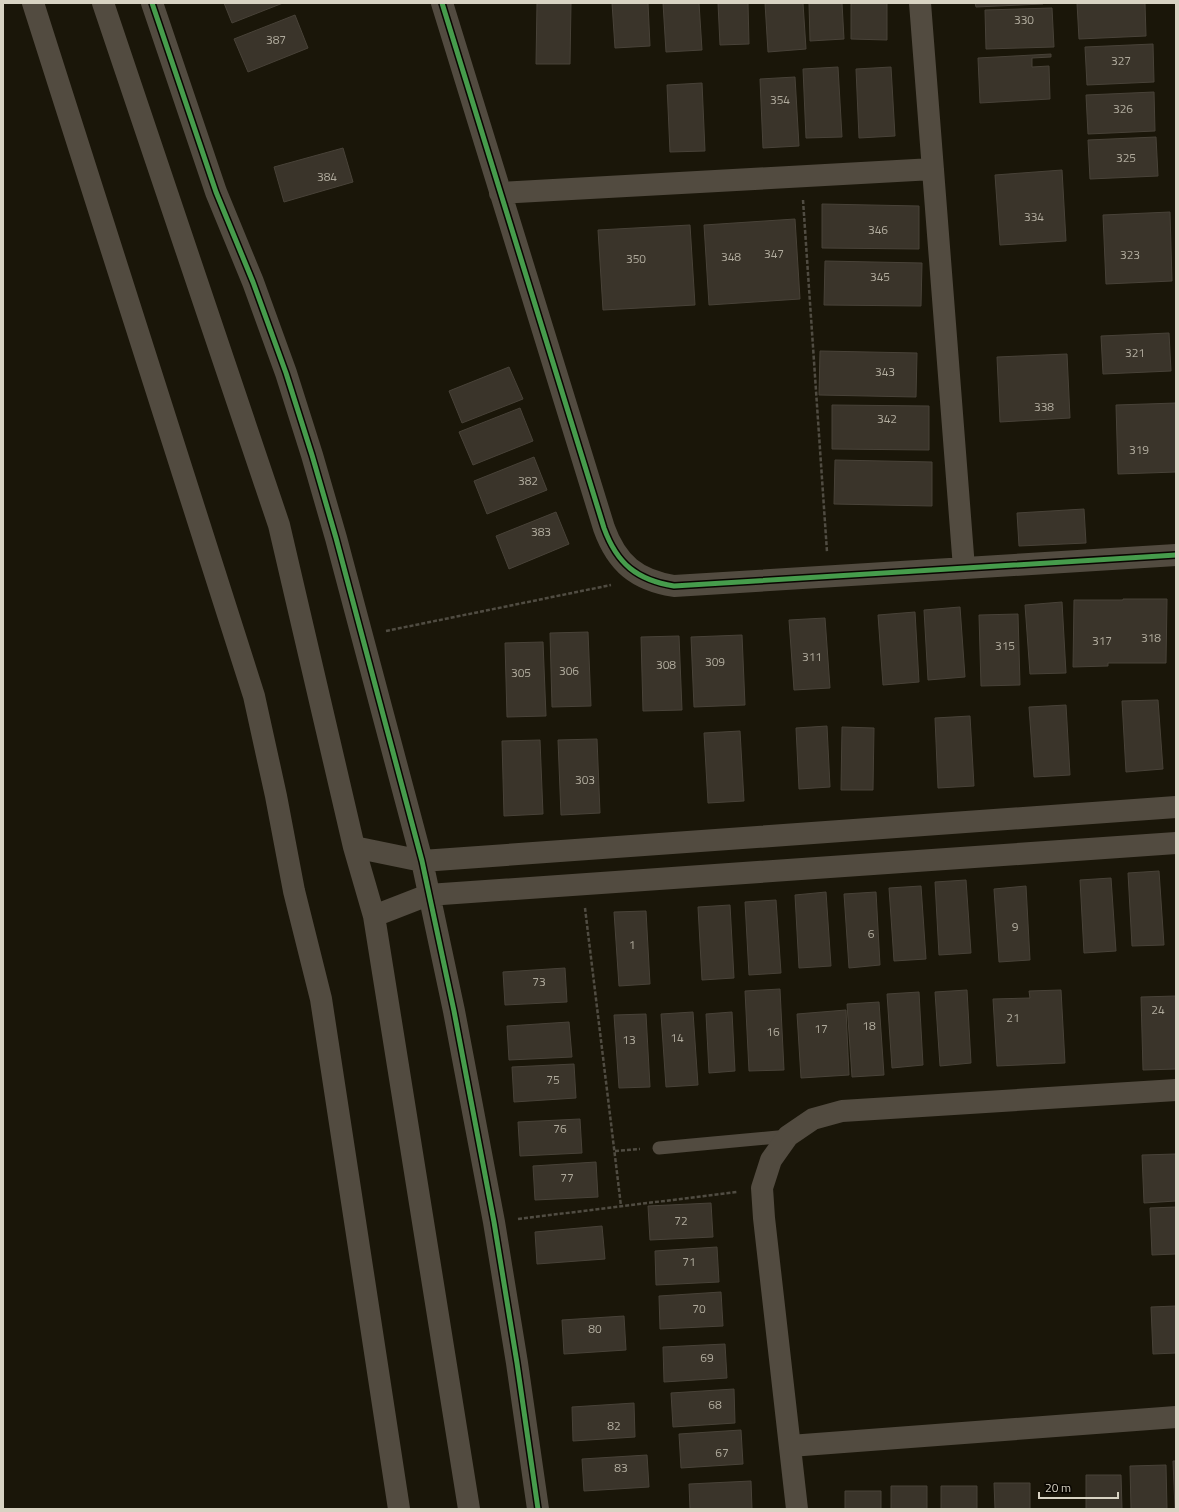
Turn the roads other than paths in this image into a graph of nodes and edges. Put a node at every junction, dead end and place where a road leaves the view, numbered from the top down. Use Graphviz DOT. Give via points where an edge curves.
graph roads {
  1 [pos="33,3"];
  2 [pos="103,3"];
  3 [pos="152,3"];
  4 [pos="442,3"];
  5 [pos="920,3"];
  6 [pos="933,169"];
  7 [pos="500,193"];
  8 [pos="1176,555"];
  9 [pos="964,568"];
  10 [pos="1176,807"];
  11 [pos="1176,843"];
  12 [pos="354,847"];
  13 [pos="422,861"];
  14 [pos="428,894"];
  15 [pos="374,916"];
  16 [pos="1176,1090"];
  17 [pos="788,1136"];
  18 [pos="659,1148"];
  19 [pos="1176,1417"];
  20 [pos="790,1446"];
  21 [pos="399,1509"];
  22 [pos="469,1509"];
  23 [pos="538,1509"];
  24 [pos="797,1509"];
  1 -- 21 [label="street" via="254,696 294,891 321,998"];
  2 -- 12 [label="street" via="279,525"];
  3 -- 13 [label="street" via="216,192 253,282 288,380 326,500"];
  4 -- 7 [label="street"];
  5 -- 6 [label="street"];
  6 -- 7 [label="street"];
  6 -- 9 [label="street"];
  7 -- 9 [label="street" via="610,544 631,570 659,584 674,586"];
  8 -- 9 [label="street"];
  10 -- 13 [label="street"];
  11 -- 14 [label="street"];
  12 -- 13 [label="street"];
  12 -- 15 [label="street"];
  13 -- 14 [label="street"];
  14 -- 15 [label="street"];
  14 -- 23 [label="street" via="494,1222"];
  15 -- 22 [label="street"];
  16 -- 17 [label="street" via="842,1111 813,1119"];
  17 -- 18 [label="lane"];
  17 -- 20 [label="street" via="771,1160 762,1188"];
  19 -- 20 [label="street"];
  20 -- 24 [label="street"];
}
